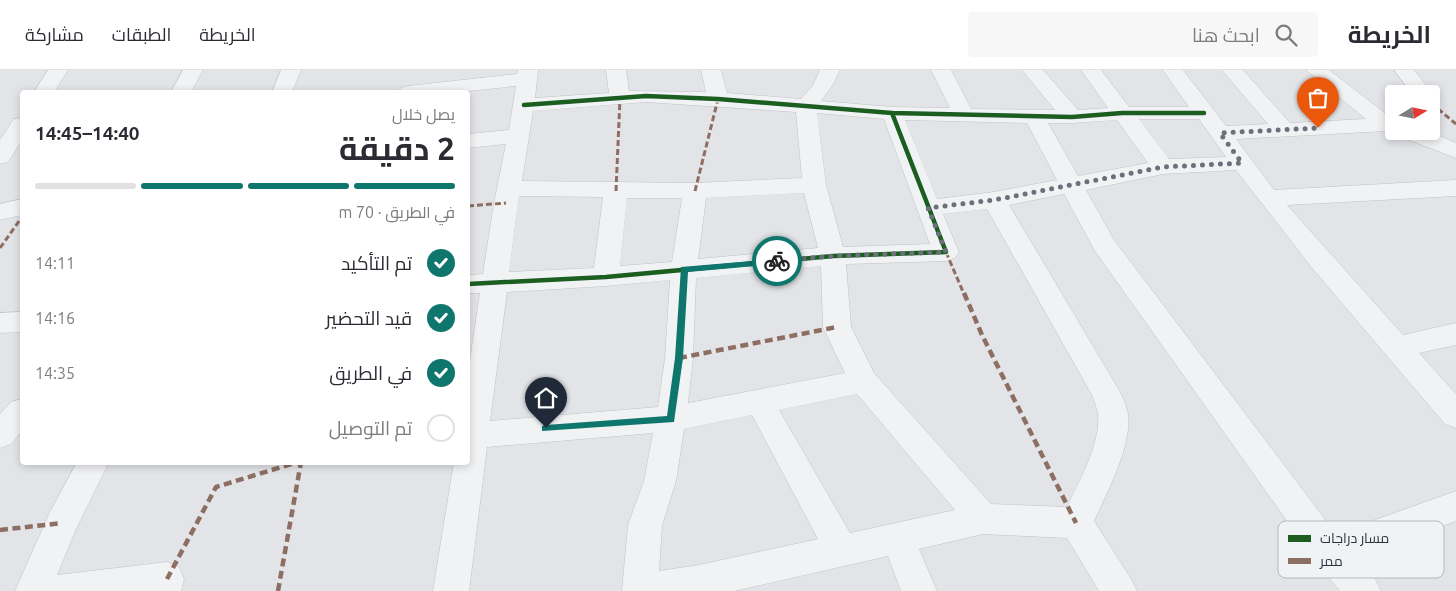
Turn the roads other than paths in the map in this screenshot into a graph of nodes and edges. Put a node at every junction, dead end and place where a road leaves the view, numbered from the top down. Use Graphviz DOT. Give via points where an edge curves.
graph roads {
  1 [pos="58,70"];
  2 [pos="193,70"];
  3 [pos="291,70"];
  4 [pos="616,70"];
  5 [pos="711,70"];
  6 [pos="830,70"];
  7 [pos="941,70"];
  8 [pos="1032,70"];
  9 [pos="1091,70"];
  10 [pos="1172,70"];
  11 [pos="1232,70"];
  12 [pos="1316,70"];
  13 [pos="1404,70"];
  14 [pos="528,75"];
  15 [pos="1416,85"];
  16 [pos="45,90"];
  17 [pos="182,90"];
  18 [pos="283,90"];
  19 [pos="422,90"];
  20 [pos="620,98"];
  21 [pos="718,99"];
  22 [pos="1385,104"];
  23 [pos="524,105"];
  24 [pos="1360,105"];
  25 [pos="806,107"];
  26 [pos="892,113"];
  27 [pos="1122,113"];
  28 [pos="1204,113"];
  29 [pos="964,115"];
  30 [pos="1034,116"];
  31 [pos="1072,117"];
  32 [pos="1385,121"];
  33 [pos="1385,128"];
  34 [pos="16,131"];
  35 [pos="1285,131"];
  36 [pos="1220,133"];
  37 [pos="519,136"];
  38 [pos="1427,140"];
  39 [pos="470,141"];
  40 [pos="1456,151"];
  41 [pos="0,157"];
  42 [pos="1242,163"];
  43 [pos="1163,167"];
  44 [pos="814,185"];
  45 [pos="1070,185"];
  46 [pos="509,188"];
  47 [pos="1456,188"];
  48 [pos="616,191"];
  49 [pos="695,191"];
  50 [pos="1268,198"];
  51 [pos="994,200"];
  52 [pos="20,207"];
  53 [pos="928,208"];
  54 [pos="0,212"];
  55 [pos="833,256"];
  56 [pos="684,269"];
  57 [pos="606,277"];
  58 [pos="496,282"];
  59 [pos="470,284"];
  60 [pos="20,322"];
  61 [pos="0,323"];
  62 [pos="1456,334"];
  63 [pos="477,342"];
  64 [pos="1397,346"];
  65 [pos="863,381"];
  66 [pos="759,401"];
  67 [pos="20,413"];
  68 [pos="1456,416"];
  69 [pos="671,419"];
  70 [pos="0,435"];
  71 [pos="471,436"];
  72 [pos="92,465"];
  73 [pos="467,465"];
  74 [pos="1452,515"];
  75 [pos="983,519"];
  76 [pos="1306,521"];
  77 [pos="1432,521"];
  78 [pos="1076,523"];
  79 [pos="897,537"];
  80 [pos="841,549"];
  81 [pos="1352,578"];
  82 [pos="33,591"];
  83 [pos="60,591"];
  84 [pos="163,591"];
  85 [pos="451,591"];
  86 [pos="640,591"];
  87 [pos="644,591"];
  88 [pos="919,591"];
  89 [pos="1119,591"];
  90 [pos="1363,591"];
  1 -- 16 [label="street"];
  2 -- 17 [label="street"];
  3 -- 18 [label="street"];
  4 -- 20 [label="street"];
  5 -- 21 [label="street"];
  6 -- 25 [label="street"];
  7 -- 29 [label="street"];
  8 -- 31 [label="street"];
  9 -- 27 [label="street"];
  10 -- 28 [label="street"];
  11 -- 35 [label="street"];
  12 -- 24 [label="street"];
  13 -- 15 [label="street"];
  14 -- 19 [label="street"];
  14 -- 23 [label="street"];
  20 -- 21 [label="street"];
  20 -- 23 [label="street"];
  21 -- 25 [label="street"];
  22 -- 24 [label="street"];
  23 -- 37 [label="street"];
  24 -- 32 [label="street"];
  25 -- 26 [label="street"];
  25 -- 44 [label="street"];
  26 -- 29 [label="street"];
  26 -- 53 [label="street"];
  27 -- 28 [label="street"];
  27 -- 31 [label="street"];
  27 -- 43 [label="street"];
  28 -- 36 [label="street"];
  29 -- 30 [label="street"];
  30 -- 31 [label="street"];
  30 -- 45 [label="street"];
  33 -- 35 [label="street" via="1335,126"];
  34 -- 41 [label="street"];
  35 -- 36 [label="street"];
  36 -- 42 [label="street"];
  37 -- 39 [label="street"];
  37 -- 46 [label="street"];
  38 -- 40 [label="street"];
  42 -- 43 [label="street"];
  42 -- 50 [label="street"];
  43 -- 45 [label="street"];
  44 -- 49 [label="street"];
  44 -- 55 [label="street"];
  45 -- 51 [label="street"];
  45 -- 76 [label="street" via="1104,245"];
  46 -- 48 [label="street"];
  46 -- 58 [label="street"];
  47 -- 50 [label="street"];
  48 -- 49 [label="street"];
  48 -- 57 [label="street"];
  49 -- 56 [label="street"];
  50 -- 64 [label="street"];
  51 -- 53 [label="street"];
  51 -- 78 [label="street" via="1106,393 1114,415 1108,443"];
  52 -- 54 [label="street"];
  53 -- 55 [label="street" via="946,252"];
  55 -- 56 [label="street"];
  55 -- 65 [label="street" via="837,327"];
  56 -- 57 [label="street"];
  56 -- 69 [label="street" via="679,358"];
  57 -- 58 [label="street"];
  58 -- 59 [label="street"];
  58 -- 63 [label="street"];
  60 -- 61 [label="street"];
  62 -- 64 [label="street"];
  63 -- 71 [label="street"];
  64 -- 68 [label="street"];
  65 -- 66 [label="street"];
  65 -- 75 [label="street"];
  66 -- 69 [label="street"];
  66 -- 80 [label="street"];
  67 -- 70 [label="street"];
  69 -- 71 [label="street"];
  69 -- 86 [label="street" via="660,481 644,525"];
  72 -- 82 [label="street" via="62,523"];
  73 -- 85 [label="street"];
  74 -- 77 [label="street"];
  75 -- 78 [label="street"];
  75 -- 79 [label="street"];
  78 -- 89 [label="street"];
  79 -- 80 [label="street"];
  79 -- 88 [label="street"];
  80 -- 87 [label="street" via="699,582"];
  81 -- 90 [label="street"];
  83 -- 84 [label="street" via="167,579"];
}
